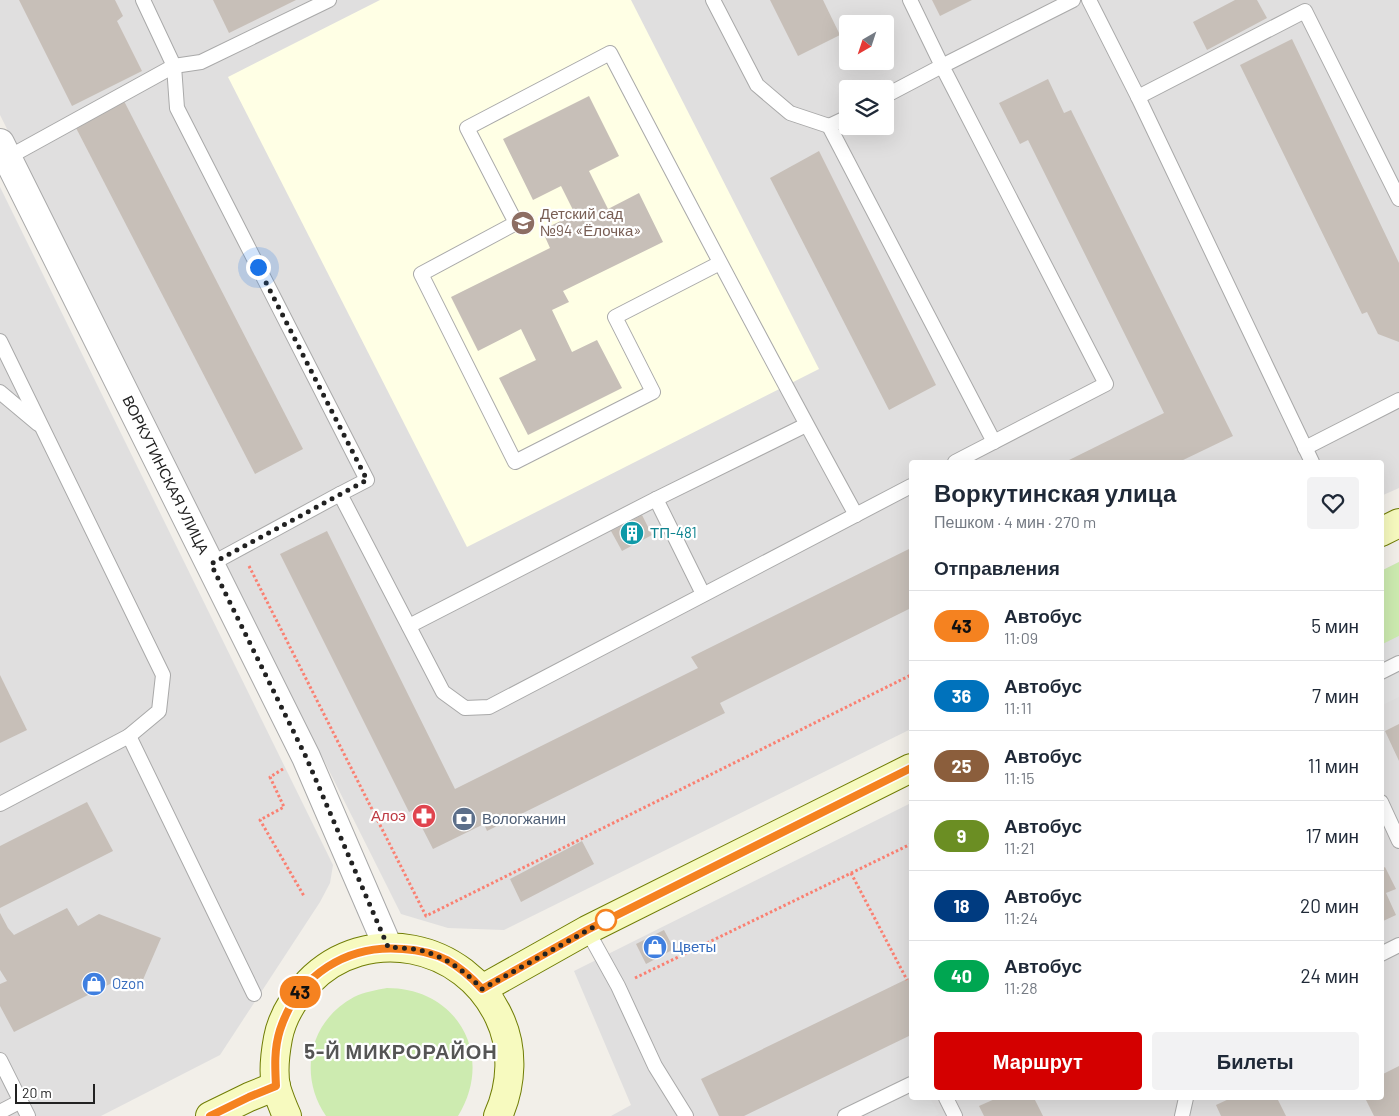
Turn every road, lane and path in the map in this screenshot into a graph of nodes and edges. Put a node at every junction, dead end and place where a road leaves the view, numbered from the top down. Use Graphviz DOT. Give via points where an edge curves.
graph roads {
  1 [pos="143,0"];
  2 [pos="329,0"];
  3 [pos="713,0"];
  4 [pos="910,0"];
  5 [pos="1073,0"];
  6 [pos="1089,0"];
  7 [pos="174,66"];
  8 [pos="942,66"];
  9 [pos="894,91"];
  10 [pos="1138,97"];
  11 [pos="839,121"];
  12 [pos="829,126"];
  13 [pos="4,150"];
  14 [pos="1399,199"];
  15 [pos="720,263"];
  16 [pos="0,341"];
  17 [pos="0,392"];
  18 [pos="1399,400"];
  19 [pos="806,424"];
  20 [pos="43,428"];
  21 [pos="994,442"];
  22 [pos="1305,448"];
  23 [pos="959,460"];
  24 [pos="1311,460"];
  25 [pos="909,487"];
  26 [pos="340,494"];
  27 [pos="656,499"];
  28 [pos="856,515"];
  29 [pos="1399,523"];
  30 [pos="1384,530"];
  31 [pos="240,548"];
  32 [pos="211,564"];
  33 [pos="703,594"];
  34 [pos="409,626"];
  35 [pos="1399,663"];
  36 [pos="1384,670"];
  37 [pos="909,676"];
  38 [pos="129,736"];
  39 [pos="338,742"];
  40 [pos="306,757"];
  41 [pos="909,769"];
  42 [pos="0,804"];
  43 [pos="1384,808"];
  44 [pos="1399,841"];
  45 [pos="909,845"];
  46 [pos="852,873"];
  47 [pos="304,896"];
  48 [pos="587,930"];
  49 [pos="1399,945"];
  50 [pos="388,947"];
  51 [pos="1384,952"];
  52 [pos="907,980"];
  53 [pos="618,986"];
  54 [pos="482,989"];
  55 [pos="254,994"];
  56 [pos="0,1060"];
  57 [pos="909,1085"];
  58 [pos="276,1086"];
  59 [pos="947,1100"];
  60 [pos="1186,1100"];
  61 [pos="21,1101"];
  62 [pos="0,1112"];
  63 [pos="28,1116"];
  64 [pos="210,1116"];
  65 [pos="287,1116"];
  66 [pos="498,1116"];
  67 [pos="686,1116"];
  68 [pos="845,1116"];
  69 [pos="955,1116"];
  70 [pos="1182,1116"];
  1 -- 7 [label="lane"];
  2 -- 7 [label="lane" via="201,62"];
  3 -- 12 [label="lane" via="757,85 790,112"];
  4 -- 8 [label="lane"];
  5 -- 8 [label="lane"];
  6 -- 10 [label="lane"];
  7 -- 13 [label="lane"];
  7 -- 26 [label="lane" via="177,108 367,480"];
  8 -- 9 [label="lane"];
  8 -- 21 [label="lane" via="1106,384"];
  10 -- 14 [label="lane" via="1305,11"];
  10 -- 22 [label="lane"];
  11 -- 12 [label="lane"];
  12 -- 21 [label="lane"];
  13 -- 32 [label="street, ВОРКУТИНСКАЯ УЛИЦА"];
  15 -- 15 [label="lane" via="610,53 468,128 516,223 420,274 515,462 653,392 615,317"];
  15 -- 19 [label="lane"];
  16 -- 20 [label="lane"];
  17 -- 20 [label="lane"];
  18 -- 22 [label="lane"];
  19 -- 27 [label="lane"];
  19 -- 28 [label="lane"];
  20 -- 38 [label="lane" via="163,675 159,711"];
  21 -- 23 [label="lane"];
  22 -- 24 [label="lane"];
  25 -- 28 [label="lane"];
  26 -- 31 [label="lane"];
  26 -- 34 [label="lane"];
  27 -- 33 [label="lane"];
  27 -- 34 [label="lane"];
  28 -- 33 [label="lane"];
  29 -- 30 [label="main road"];
  31 -- 32 [label="lane"];
  31 -- 39 [label="path"];
  32 -- 40 [label="street, ВОРКУТИНСКАЯ УЛИЦА"];
  33 -- 34 [label="lane" via="489,707 465,708 442,692"];
  35 -- 36 [label="lane"];
  37 -- 39 [label="path" via="426,916"];
  38 -- 42 [label="lane"];
  38 -- 55 [label="lane"];
  39 -- 40 [label="path"];
  40 -- 47 [label="path" via="270,777 284,807 260,820"];
  40 -- 50 [label="street, ВОРКУТИНСКАЯ УЛИЦА"];
  41 -- 48 [label="main road"];
  43 -- 44 [label="lane"];
  45 -- 46 [label="path"];
  46 -- 52 [label="path"];
  46 -- 53 [label="path"];
  48 -- 53 [label="lane"];
  48 -- 54 [label="main road"];
  49 -- 51 [label="lane"];
  50 -- 54 [label="main road" via="418,950 440,957 460,968"];
  50 -- 58 [label="main road" via="340,959 302,989 292,1002 279,1032 274,1064"];
  53 -- 67 [label="lane" via="656,1066"];
  54 -- 66 [label="main road" via="503,1024 508,1044 508,1084"];
  56 -- 61 [label="lane"];
  57 -- 68 [label="lane"];
  58 -- 64 [label="main road"];
  58 -- 65 [label="main road"];
  59 -- 69 [label="lane"];
  60 -- 70 [label="lane"];
  61 -- 62 [label="lane"];
  61 -- 63 [label="lane"];
}
